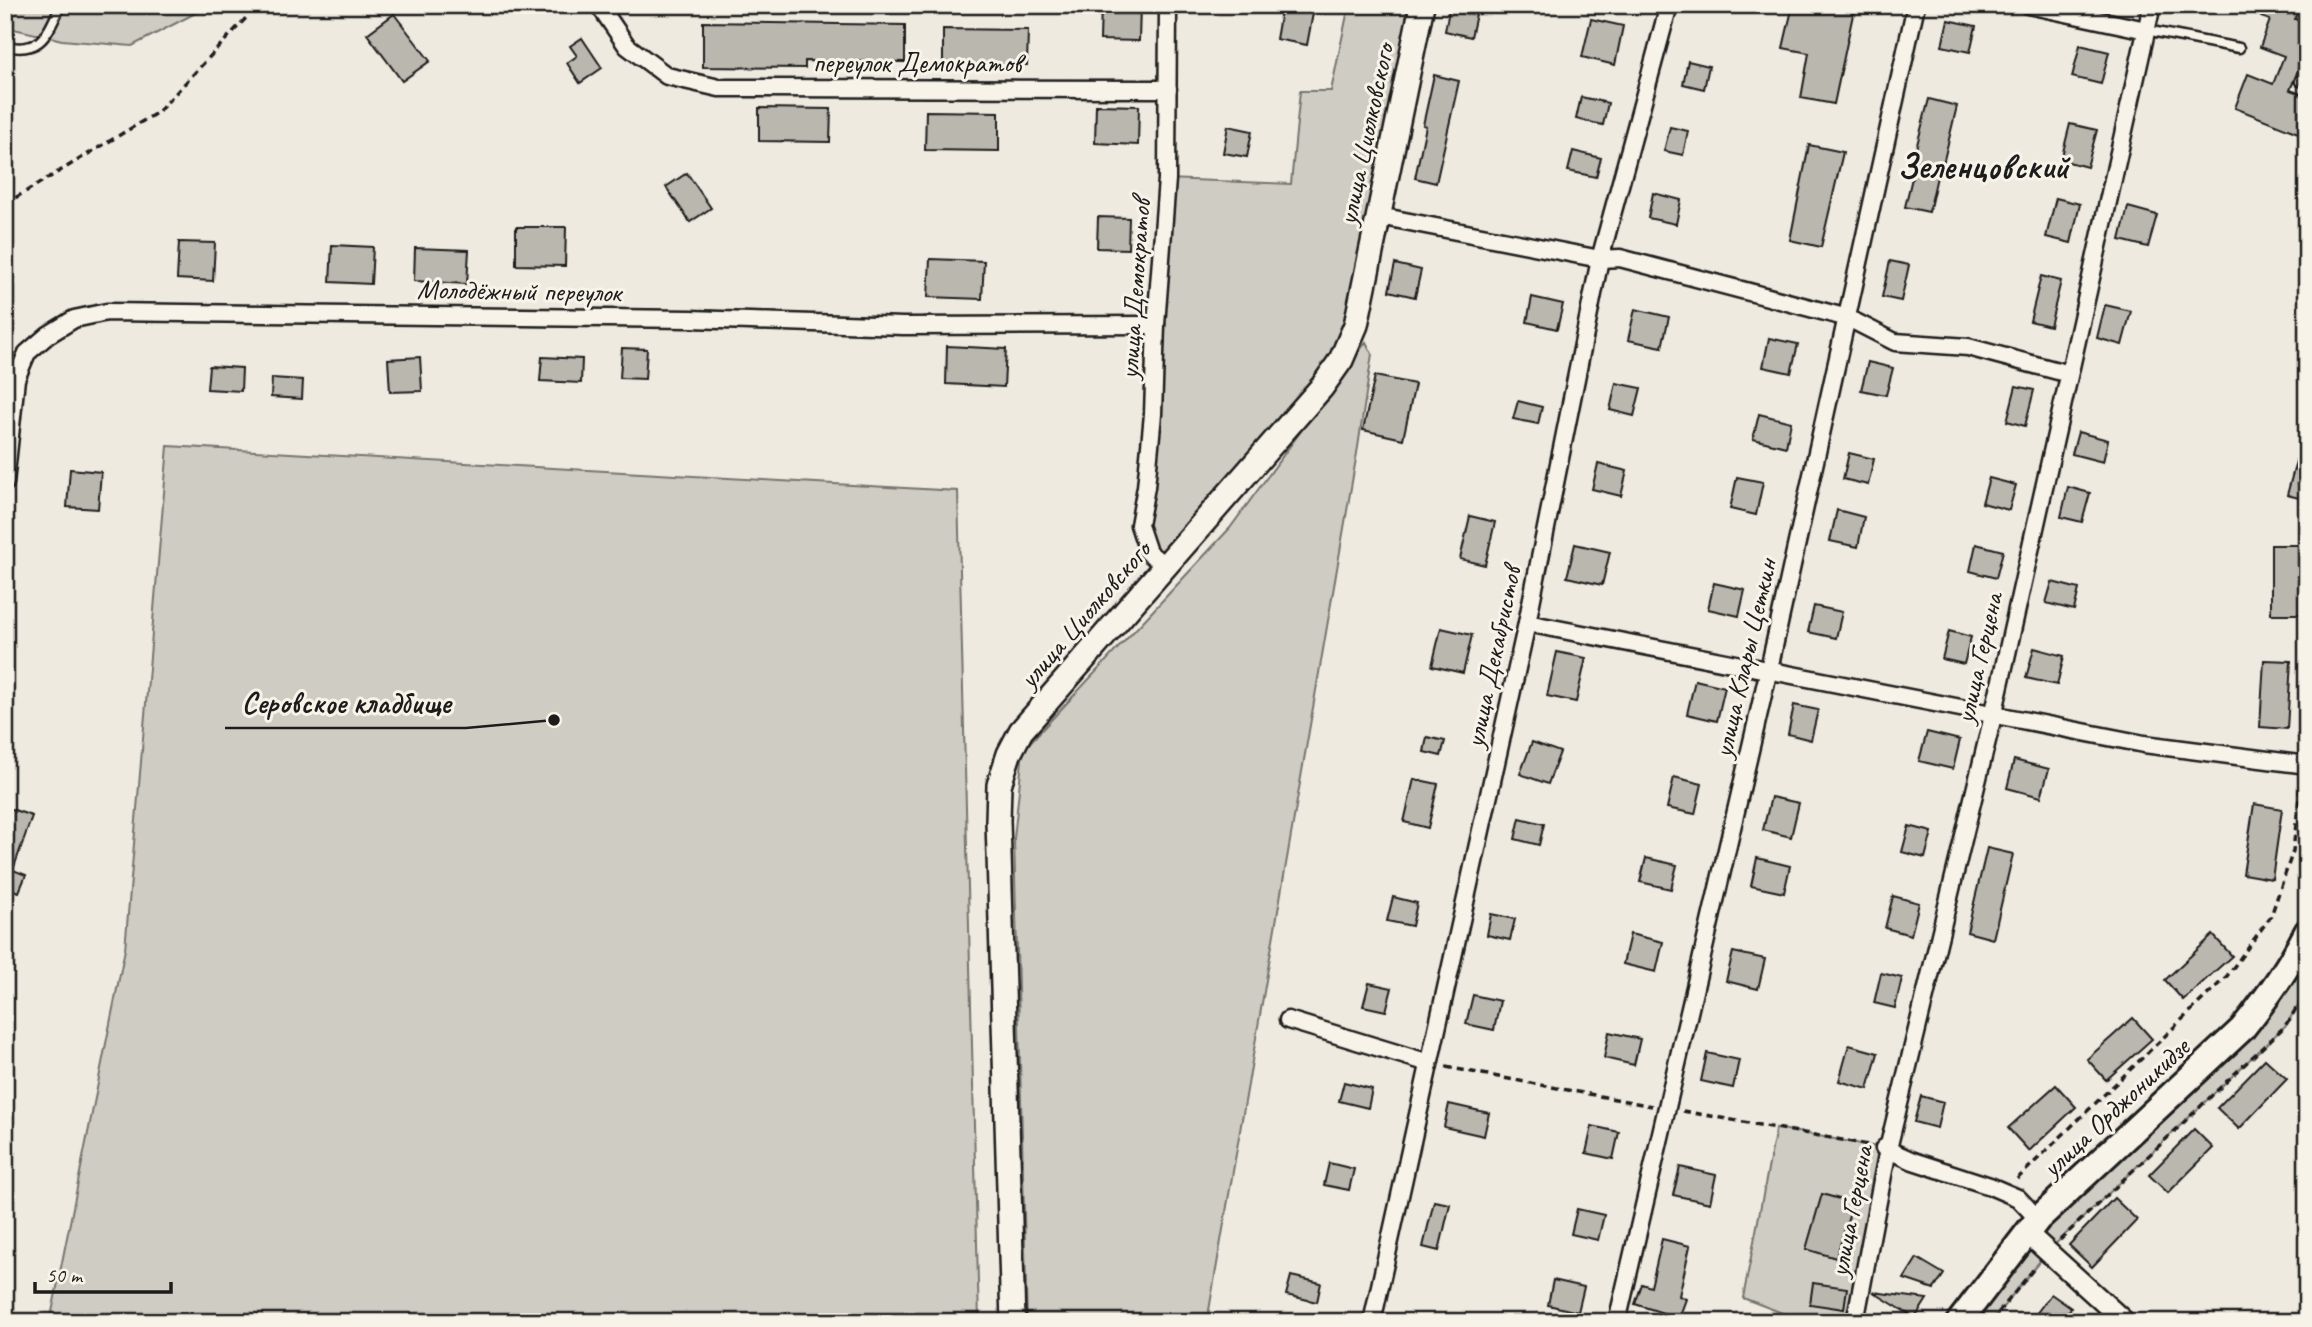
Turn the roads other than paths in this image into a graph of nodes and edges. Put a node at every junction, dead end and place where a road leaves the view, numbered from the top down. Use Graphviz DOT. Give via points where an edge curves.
graph roads {
  1 [pos="61,5"];
  2 [pos="599,5"];
  3 [pos="1168,5"];
  4 [pos="1422,5"];
  5 [pos="1669,5"];
  6 [pos="1916,5"];
  7 [pos="2028,5"];
  8 [pos="2152,5"];
  9 [pos="2146,30"];
  10 [pos="5,46"];
  11 [pos="2239,48"];
  12 [pos="1168,89"];
  13 [pos="1379,216"];
  14 [pos="1600,259"];
  15 [pos="1848,318"];
  16 [pos="1156,325"];
  17 [pos="2069,374"];
  18 [pos="5,484"];
  19 [pos="1165,566"];
  20 [pos="1527,622"];
  21 [pos="1769,669"];
  22 [pos="1993,716"];
  23 [pos="2305,765"];
  24 [pos="2307,932"];
  25 [pos="1288,1020"];
  26 [pos="1429,1063"];
  27 [pos="1886,1148"];
  28 [pos="2032,1225"];
  29 [pos="1013,1322"];
  30 [pos="1372,1322"];
  31 [pos="1617,1322"];
  32 [pos="1855,1322"];
  33 [pos="1959,1322"];
  34 [pos="2125,1322"];
  1 -- 10 [label="lane" via="38,44"];
  2 -- 12 [label="street, переулок Демократов" via="627,46 667,76 719,88"];
  3 -- 12 [label="street, улица Демократов"];
  4 -- 13 [label="main road, улица Циолковского"];
  5 -- 14 [label="street, улица Декабристов"];
  6 -- 15 [label="street, улица Клары Цеткин"];
  7 -- 9 [label="street"];
  8 -- 9 [label="street, улица Герцена"];
  9 -- 11 [label="lane"];
  9 -- 17 [label="street, улица Герцена"];
  12 -- 16 [label="street, улица Демократов" via="1167,179"];
  13 -- 14 [label="street"];
  13 -- 19 [label="main road, улица Циолковского" via="1356,325 1341,360"];
  14 -- 15 [label="street" via="1620,258"];
  14 -- 20 [label="street, улица Декабристов"];
  15 -- 17 [label="street" via="1895,342 1968,347"];
  15 -- 21 [label="street, улица Клары Цеткин"];
  16 -- 18 [label="street, Молодёжный переулок" via="902,326 107,312 74,319 27,353 16,379"];
  16 -- 19 [label="street, улица Демократов" via="1153,414 1139,525 1148,552"];
  17 -- 22 [label="street, улица Герцена"];
  19 -- 29 [label="main road, улица Циолковского" via="1021,731 999,785"];
  20 -- 21 [label="street"];
  20 -- 26 [label="street, улица Декабристов"];
  21 -- 22 [label="street"];
  21 -- 31 [label="street, улица Клары Цеткин"];
  22 -- 23 [label="street" via="2144,744"];
  22 -- 27 [label="street, улица Герцена"];
  24 -- 28 [label="main road, улица Орджоникидзе" via="2293,960 2242,1029"];
  25 -- 26 [label="street"];
  26 -- 30 [label="street, улица Декабристов"];
  27 -- 28 [label="street" via="2018,1198"];
  27 -- 32 [label="street, улица Герцена"];
  28 -- 33 [label="main road, улица Орджоникидзе"];
  28 -- 34 [label="street" via="2048,1251"];
}
